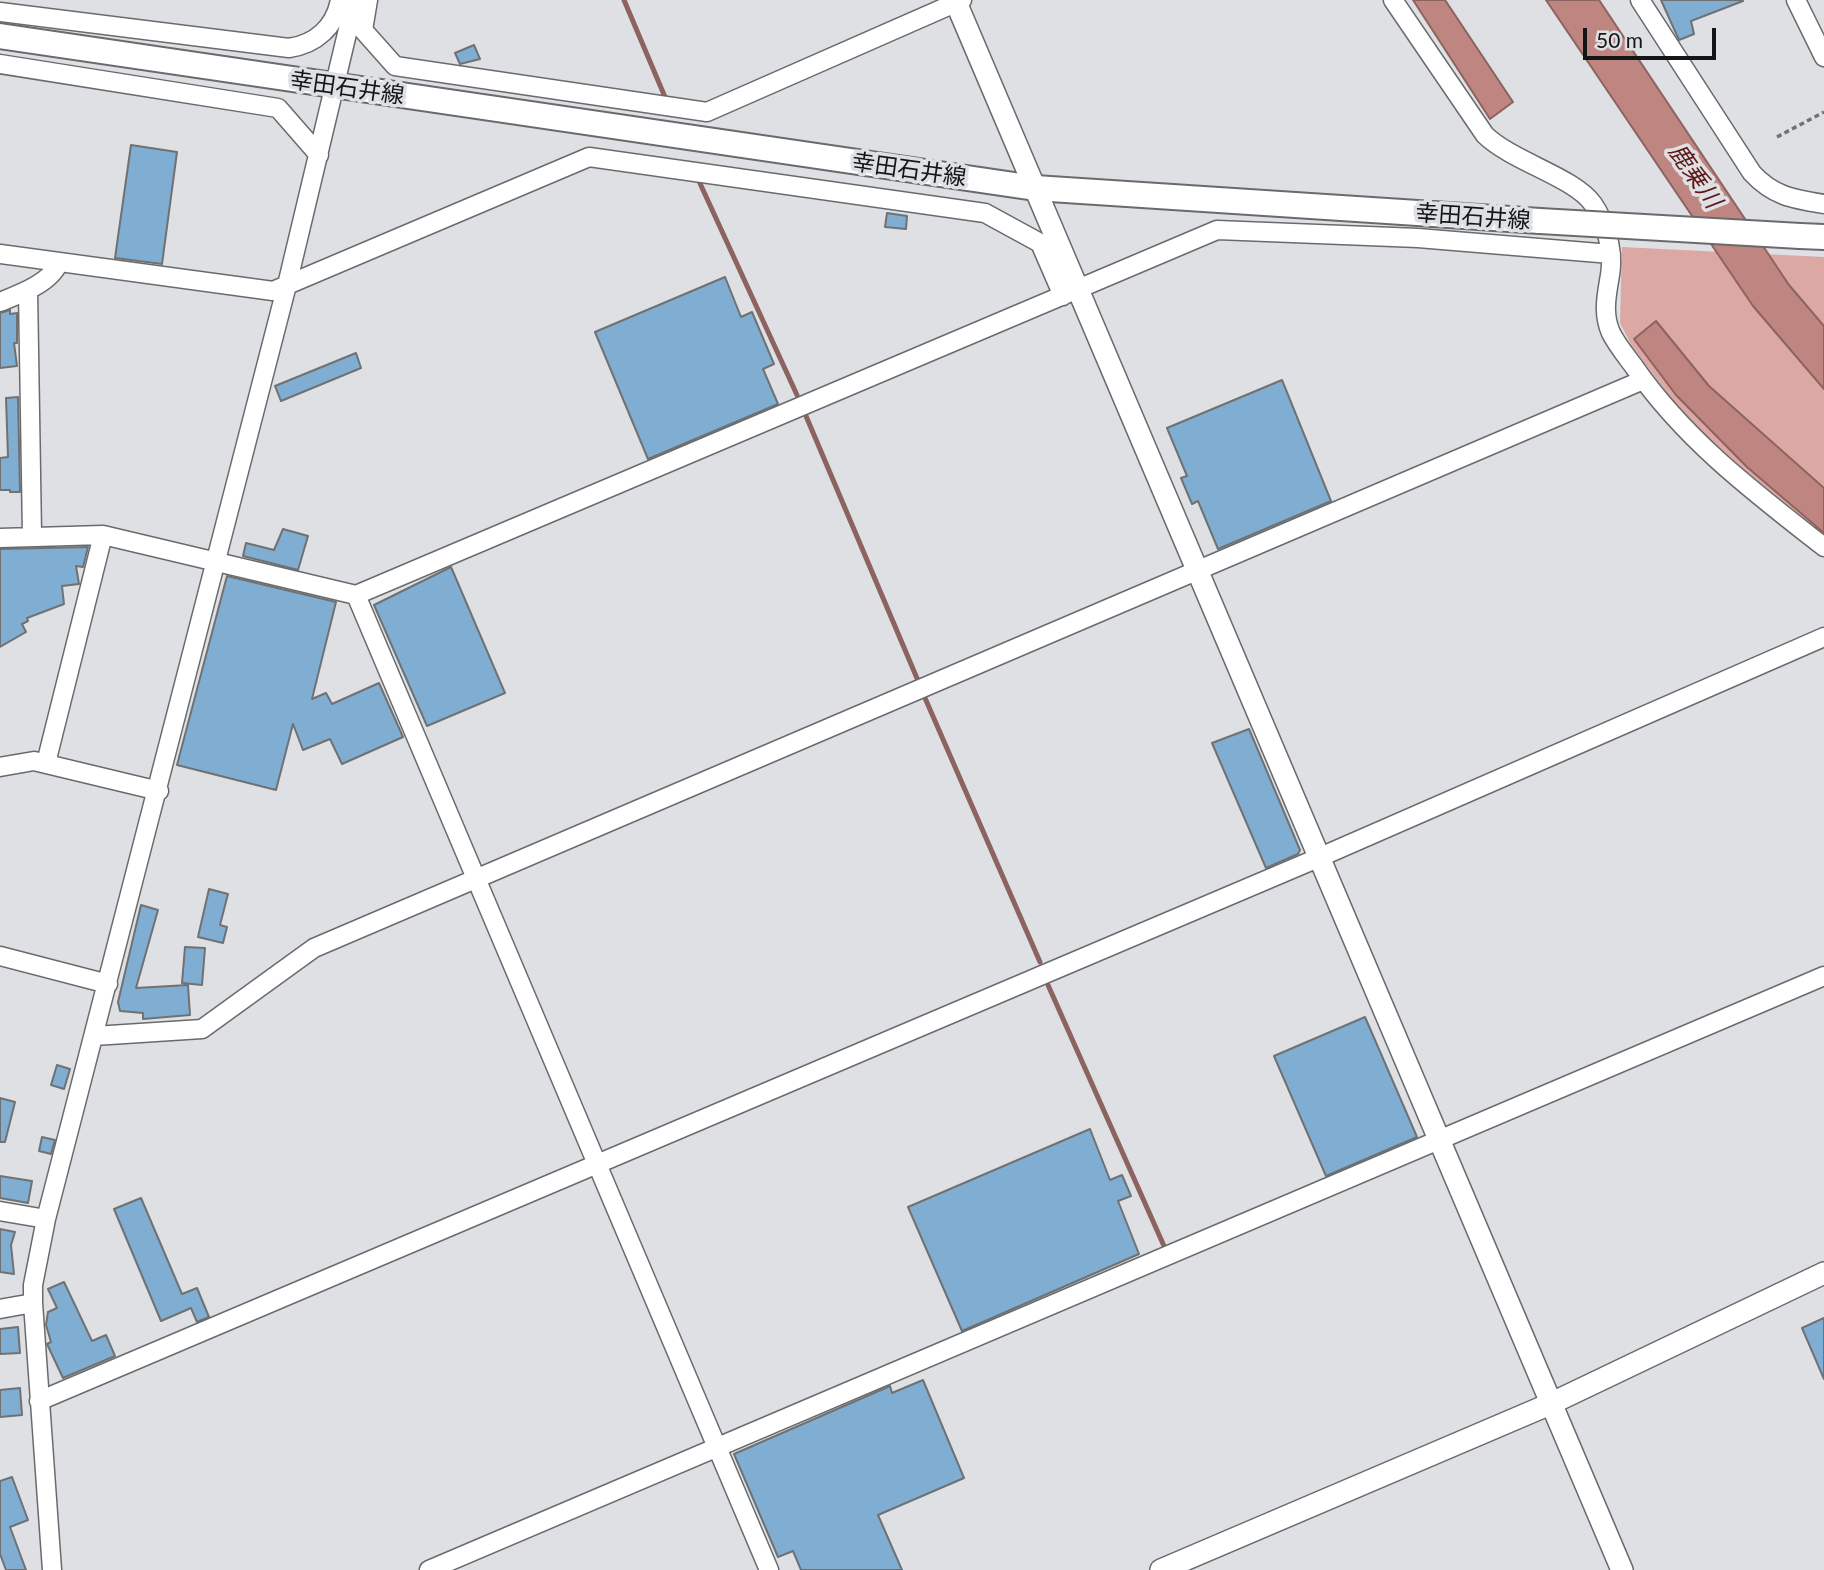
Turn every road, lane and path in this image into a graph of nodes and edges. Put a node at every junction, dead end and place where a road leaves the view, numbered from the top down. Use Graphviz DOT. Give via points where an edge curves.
graph roads {
  1 [pos="341,0"];
  2 [pos="355,0"];
  3 [pos="368,0"];
  4 [pos="1393,0"];
  5 [pos="1640,0"];
  6 [pos="1796,0"];
  7 [pos="957,1"];
  8 [pos="0,12"];
  9 [pos="0,36"];
  10 [pos="1824,57"];
  11 [pos="0,64"];
  12 [pos="336,86"];
  13 [pos="1824,112"];
  14 [pos="1777,137"];
  15 [pos="319,155"];
  16 [pos="1035,188"];
  17 [pos="1824,204"];
  18 [pos="1812,236"];
  19 [pos="0,254"];
  20 [pos="1611,254"];
  21 [pos="59,262"];
  22 [pos="287,285"];
  23 [pos="28,290"];
  24 [pos="1070,293"];
  25 [pos="0,302"];
  26 [pos="1643,380"];
  27 [pos="32,535"];
  28 [pos="103,535"];
  29 [pos="0,538"];
  30 [pos="1824,548"];
  31 [pos="216,561"];
  32 [pos="1197,572"];
  33 [pos="356,595"];
  34 [pos="1824,637"];
  35 [pos="46,763"];
  36 [pos="0,767"];
  37 [pos="159,791"];
  38 [pos="1318,858"];
  39 [pos="476,880"];
  40 [pos="0,956"];
  41 [pos="1824,976"];
  42 [pos="108,984"];
  43 [pos="94,1036"];
  44 [pos="1441,1141"];
  45 [pos="598,1164"];
  46 [pos="0,1211"];
  47 [pos="46,1220"];
  48 [pos="1824,1273"];
  49 [pos="33,1303"];
  50 [pos="0,1309"];
  51 [pos="39,1401"];
  52 [pos="1550,1404"];
  53 [pos="717,1447"];
  54 [pos="52,1570"];
  55 [pos="429,1570"];
  56 [pos="769,1570"];
  57 [pos="1161,1570"];
  58 [pos="1622,1570"];
  1 -- 8 [label="street" via="338,15 328,28 313,40 289,48"];
  2 -- 12 [label="street"];
  3 -- 7 [label="street" via="363,30 395,66 706,112"];
  4 -- 20 [label="street" via="1485,135 1496,146 1591,201"];
  5 -- 17 [label="street" via="1765,188 1780,196"];
  6 -- 10 [label="street"];
  7 -- 16 [label="street"];
  9 -- 12 [label="main road, 幸田石井線"];
  11 -- 15 [label="street" via="278,108"];
  12 -- 15 [label="street"];
  12 -- 16 [label="main road, 幸田石井線"];
  13 -- 14 [label="path"];
  15 -- 22 [label="street"];
  16 -- 18 [label="main road, 幸田石井線, bridge"];
  16 -- 24 [label="street"];
  19 -- 21 [label="street"];
  20 -- 24 [label="street" via="1418,238 1217,230"];
  20 -- 26 [label="street" via="1605,309 1608,324"];
  21 -- 22 [label="street" via="273,291"];
  21 -- 23 [label="street" via="54,272"];
  22 -- 24 [label="street" via="589,157 985,213 1040,243"];
  22 -- 31 [label="street"];
  23 -- 25 [label="street"];
  23 -- 27 [label="street"];
  24 -- 32 [label="street"];
  24 -- 33 [label="street"];
  26 -- 30 [label="street" via="1709,454"];
  26 -- 32 [label="street"];
  27 -- 28 [label="street"];
  27 -- 29 [label="street"];
  28 -- 31 [label="street"];
  28 -- 35 [label="street"];
  31 -- 33 [label="street"];
  31 -- 37 [label="street"];
  32 -- 38 [label="street"];
  32 -- 39 [label="street"];
  33 -- 39 [label="street"];
  34 -- 38 [label="street"];
  35 -- 36 [label="street"];
  35 -- 37 [label="street"];
  37 -- 42 [label="street"];
  38 -- 44 [label="street"];
  38 -- 45 [label="street"];
  39 -- 43 [label="street" via="314,948 202,1029"];
  39 -- 45 [label="street"];
  40 -- 42 [label="street"];
  41 -- 44 [label="street"];
  42 -- 43 [label="street"];
  43 -- 47 [label="street"];
  44 -- 52 [label="street"];
  44 -- 53 [label="street"];
  45 -- 51 [label="street"];
  45 -- 53 [label="street"];
  46 -- 47 [label="street"];
  47 -- 49 [label="street"];
  48 -- 52 [label="street"];
  49 -- 50 [label="street"];
  49 -- 51 [label="street"];
  51 -- 54 [label="street"];
  52 -- 57 [label="street"];
  52 -- 58 [label="street"];
  53 -- 55 [label="street"];
  53 -- 56 [label="street"];
}
